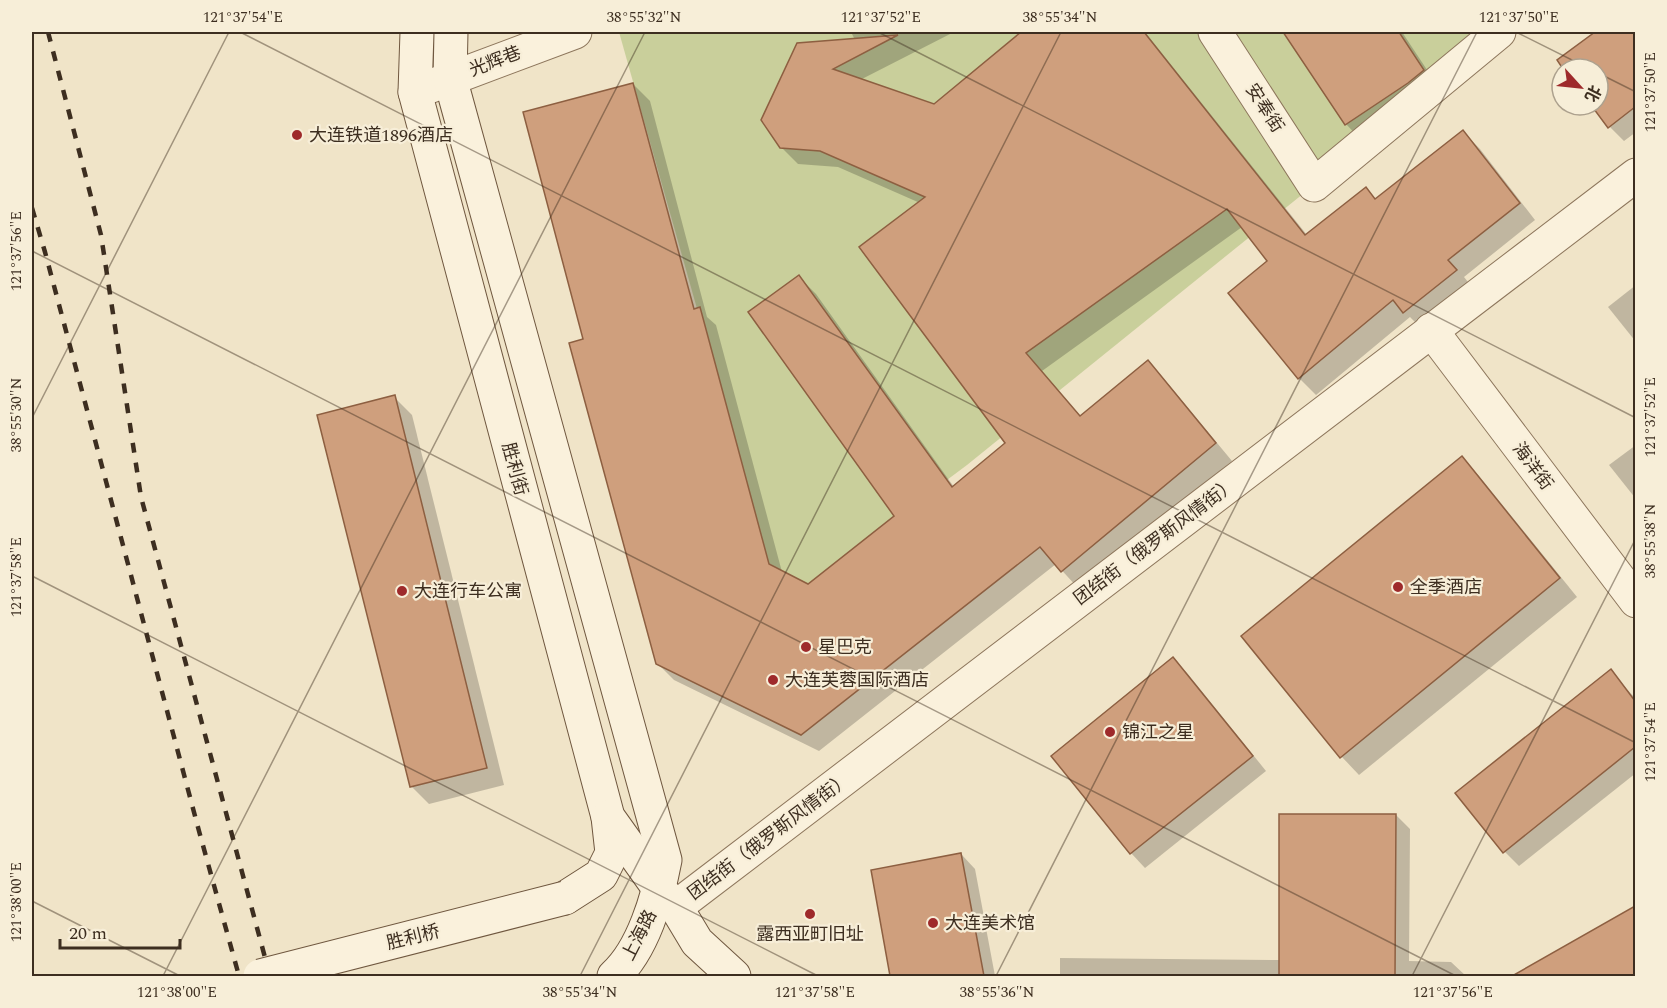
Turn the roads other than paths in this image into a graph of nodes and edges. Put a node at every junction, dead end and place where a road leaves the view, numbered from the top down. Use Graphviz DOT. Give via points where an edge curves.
graph roads {
  1 [pos="417,32"];
  2 [pos="451,32"];
  3 [pos="575,32"];
  4 [pos="1215,32"];
  5 [pos="1500,32"];
  6 [pos="450,78"];
  7 [pos="415,92"];
  8 [pos="1635,175"];
  9 [pos="1431,330"];
  10 [pos="1635,601"];
  11 [pos="608,817"];
  12 [pos="668,899"];
  13 [pos="260,976"];
  14 [pos="614,976"];
  15 [pos="734,976"];
  1 -- 7 [label="main road, 胜利街"];
  2 -- 6 [label="main road"];
  3 -- 6 [label="main road, 光辉巷"];
  4 -- 5 [label="main road, 安奉街" via="1314,185"];
  6 -- 7 [label="main road, 光辉巷"];
  6 -- 12 [label="main road" via="665,860"];
  7 -- 11 [label="main road, 胜利街"];
  8 -- 9 [label="main road, 团结街（俄罗斯风情街）"];
  9 -- 10 [label="main road, 海洋街"];
  9 -- 12 [label="main road, 团结街（俄罗斯风情街）"];
  11 -- 12 [label="main road, 胜利街"];
  11 -- 13 [label="main road, 胜利桥, bridge" via="612,853 601,875 565,898"];
  12 -- 14 [label="main road, 上海路"];
  12 -- 15 [label="main road, 胜利街" via="697,942"];
}
